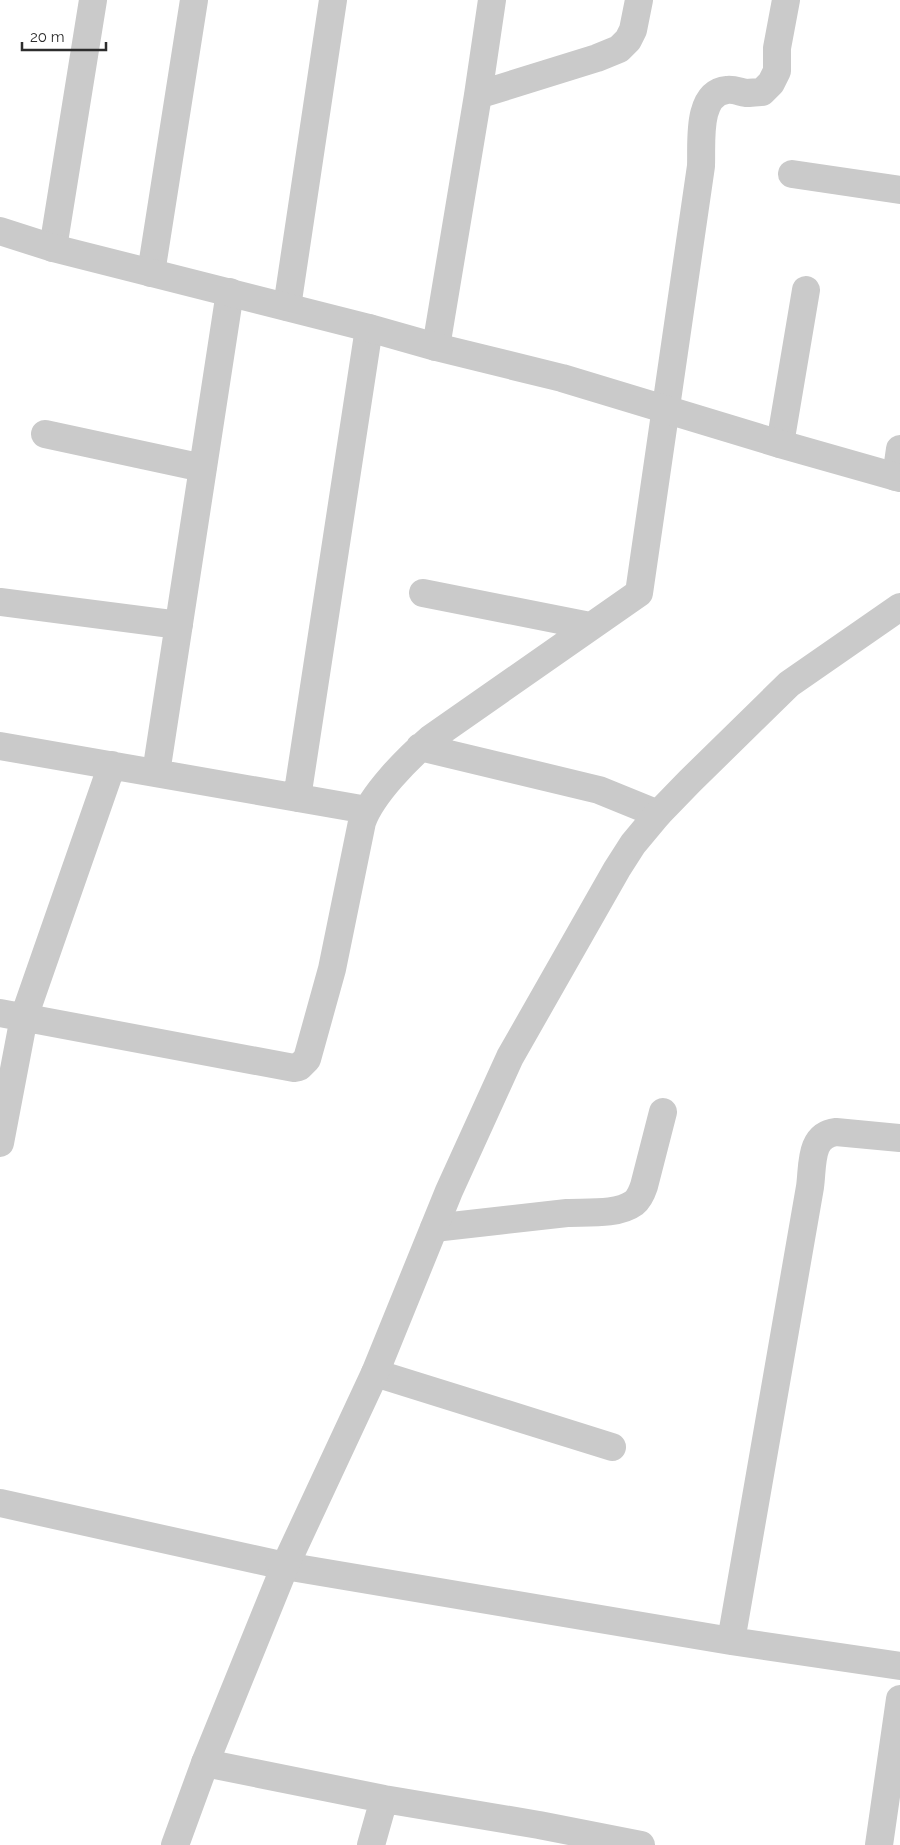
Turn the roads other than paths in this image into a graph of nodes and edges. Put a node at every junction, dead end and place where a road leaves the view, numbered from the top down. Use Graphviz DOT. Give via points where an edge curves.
graph roads {
  1 [pos="93,0"];
  2 [pos="194,0"];
  3 [pos="332,0"];
  4 [pos="492,0"];
  5 [pos="639,0"];
  6 [pos="786,0"];
  7 [pos="478,95"];
  8 [pos="792,174"];
  9 [pos="900,190"];
  10 [pos="0,231"];
  11 [pos="53,248"];
  12 [pos="152,273"];
  13 [pos="806,290"];
  14 [pos="230,292"];
  15 [pos="287,307"];
  16 [pos="368,328"];
  17 [pos="436,347"];
  18 [pos="666,410"];
  19 [pos="45,434"];
  20 [pos="780,444"];
  21 [pos="900,449"];
  22 [pos="202,468"];
  23 [pos="898,478"];
  24 [pos="423,593"];
  25 [pos="0,602"];
  26 [pos="900,607"];
  27 [pos="179,625"];
  28 [pos="590,626"];
  29 [pos="0,746"];
  30 [pos="420,747"];
  31 [pos="112,765"];
  32 [pos="156,773"];
  33 [pos="297,798"];
  34 [pos="367,810"];
  35 [pos="658,814"];
  36 [pos="12,1015"];
  37 [pos="663,1112"];
  38 [pos="900,1138"];
  39 [pos="0,1143"];
  40 [pos="434,1228"];
  41 [pos="375,1373"];
  42 [pos="612,1446"];
  43 [pos="0,1503"];
  44 [pos="285,1566"];
  45 [pos="731,1641"];
  46 [pos="900,1666"];
  47 [pos="900,1699"];
  48 [pos="205,1763"];
  49 [pos="384,1799"];
  50 [pos="536,1835"];
  51 [pos="175,1845"];
  52 [pos="371,1845"];
  53 [pos="641,1845"];
  54 [pos="880,1845"];
  1 -- 11 [label="street"];
  2 -- 12 [label="street"];
  3 -- 15 [label="street"];
  4 -- 7 [label="street"];
  5 -- 7 [label="street" via="633,30 619,49"];
  6 -- 18 [label="street" via="777,48 777,71 771,83 762,92 728,90 717,93 709,99 704,111 701,166"];
  7 -- 17 [label="street"];
  8 -- 9 [label="street"];
  10 -- 11 [label="street"];
  11 -- 12 [label="street"];
  12 -- 14 [label="street"];
  13 -- 20 [label="street"];
  14 -- 15 [label="street"];
  14 -- 22 [label="street"];
  15 -- 16 [label="street"];
  16 -- 17 [label="street"];
  16 -- 33 [label="street"];
  17 -- 18 [label="street" via="562,378"];
  18 -- 20 [label="street"];
  18 -- 28 [label="street" via="639,593"];
  19 -- 22 [label="street"];
  20 -- 23 [label="street"];
  21 -- 23 [label="street"];
  22 -- 27 [label="street"];
  24 -- 28 [label="street"];
  25 -- 27 [label="street"];
  26 -- 35 [label="street" via="789,684"];
  27 -- 32 [label="street"];
  28 -- 30 [label="street"];
  29 -- 31 [label="street"];
  30 -- 34 [label="street"];
  30 -- 35 [label="street" via="599,790"];
  31 -- 32 [label="street"];
  31 -- 36 [label="street"];
  32 -- 33 [label="street"];
  33 -- 34 [label="street"];
  34 -- 36 [label="street" via="332,969 307,1060 300,1067"];
  35 -- 40 [label="street" via="617,869 510,1057"];
  36 -- 39 [label="street"];
  37 -- 40 [label="street" via="644,1186 634,1203 614,1211"];
  38 -- 45 [label="street" via="836,1132 827,1133 815,1147"];
  40 -- 41 [label="street"];
  41 -- 42 [label="street"];
  41 -- 44 [label="street"];
  43 -- 44 [label="street"];
  44 -- 45 [label="street"];
  44 -- 48 [label="street"];
  45 -- 46 [label="street"];
  47 -- 54 [label="street"];
  48 -- 49 [label="street"];
  48 -- 51 [label="street"];
  49 -- 50 [label="street"];
  49 -- 52 [label="street"];
  50 -- 53 [label="street"];
}
